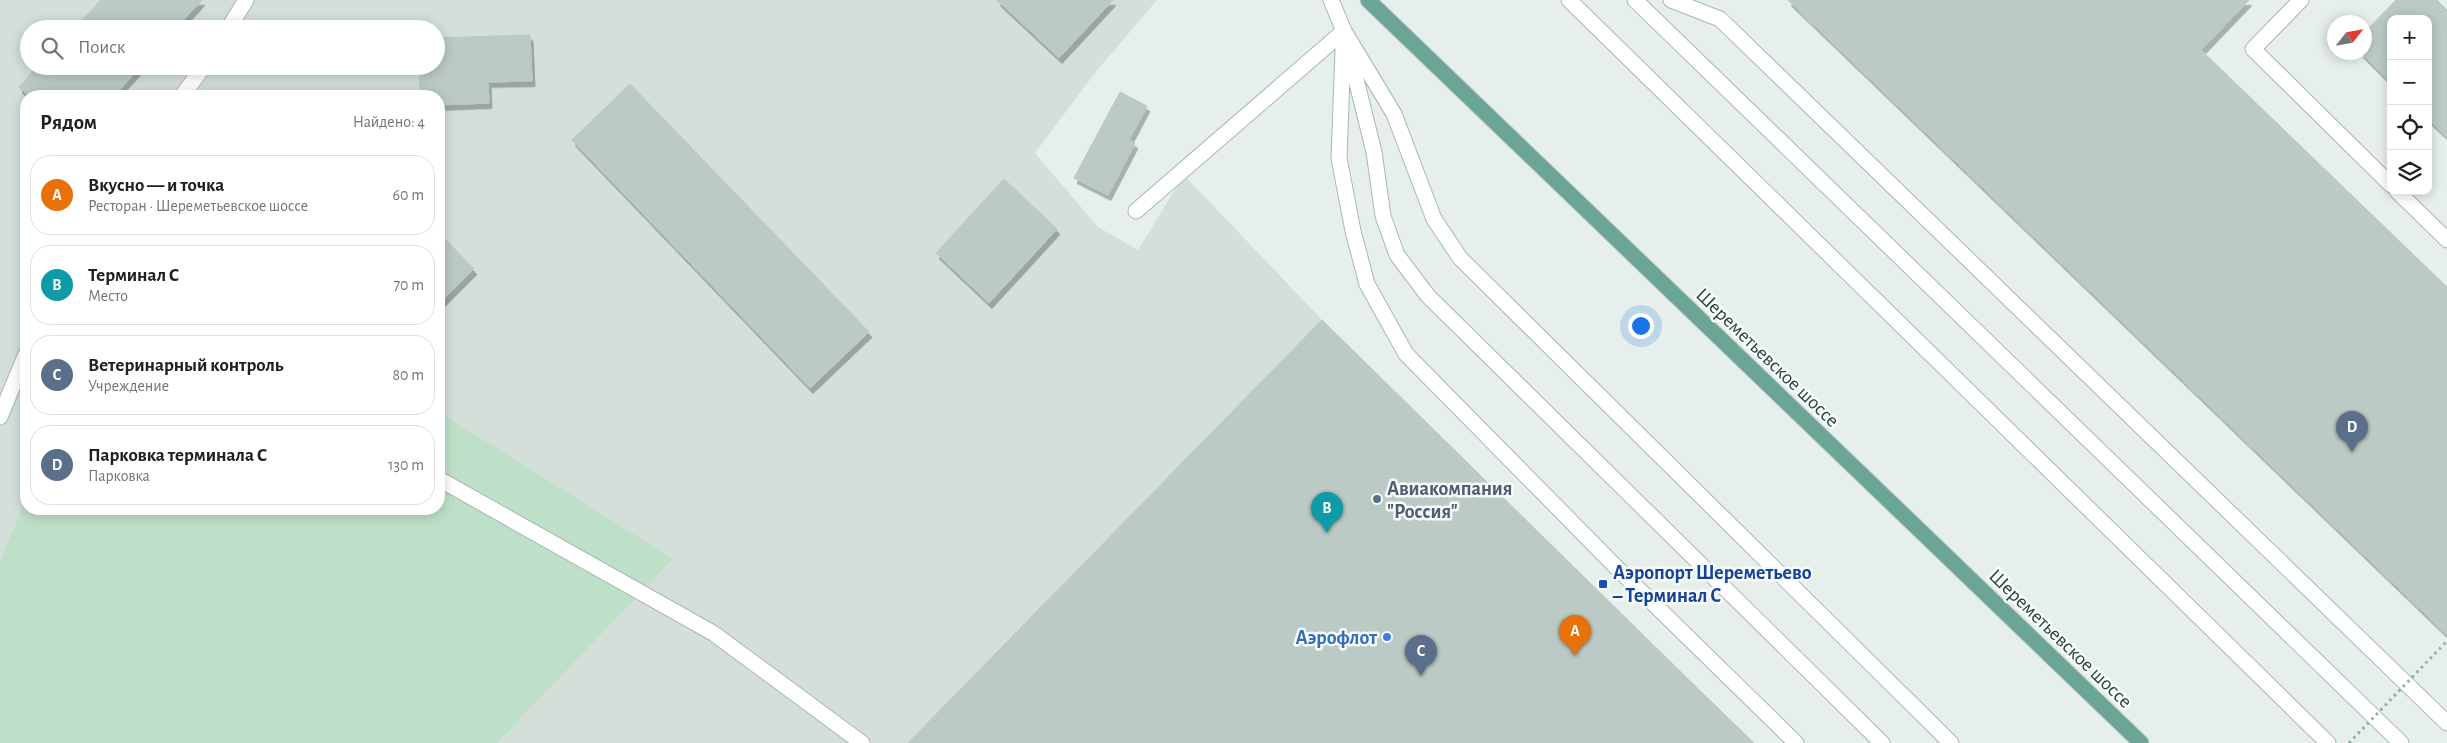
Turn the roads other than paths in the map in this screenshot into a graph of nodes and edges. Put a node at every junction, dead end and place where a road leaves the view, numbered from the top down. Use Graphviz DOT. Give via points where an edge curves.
graph roads {
  1 [pos="246,0"];
  2 [pos="1331,0"];
  3 [pos="1368,0"];
  4 [pos="1570,0"];
  5 [pos="1635,0"];
  6 [pos="1671,0"];
  7 [pos="2300,0"];
  8 [pos="234,20"];
  9 [pos="1344,31"];
  10 [pos="197,75"];
  11 [pos="186,90"];
  12 [pos="2387,181"];
  13 [pos="2401,195"];
  14 [pos="1136,211"];
  15 [pos="2447,240"];
  16 [pos="20,369"];
  17 [pos="0,418"];
  18 [pos="445,482"];
  19 [pos="2447,723"];
  20 [pos="862,743"];
  21 [pos="1796,743"];
  22 [pos="1882,743"];
  23 [pos="1952,743"];
  24 [pos="2141,743"];
  25 [pos="2328,743"];
  26 [pos="2401,743"];
  1 -- 8 [label="lane"];
  2 -- 9 [label="lane"];
  3 -- 24 [label="main road, Шереметьевское шоссе"];
  4 -- 25 [label="lane"];
  5 -- 26 [label="lane"];
  6 -- 19 [label="lane" via="1720,19"];
  7 -- 12 [label="lane" via="2253,49"];
  9 -- 14 [label="lane"];
  9 -- 21 [label="lane" via="1338,158 1367,284 1406,354 1618,569"];
  9 -- 22 [label="lane" via="1374,152 1383,216 1398,255 1423,289"];
  9 -- 23 [label="lane" via="1394,114 1434,219 1460,258"];
  10 -- 11 [label="lane"];
  13 -- 15 [label="lane"];
  16 -- 17 [label="lane"];
  18 -- 20 [label="lane" via="713,633"];
}
